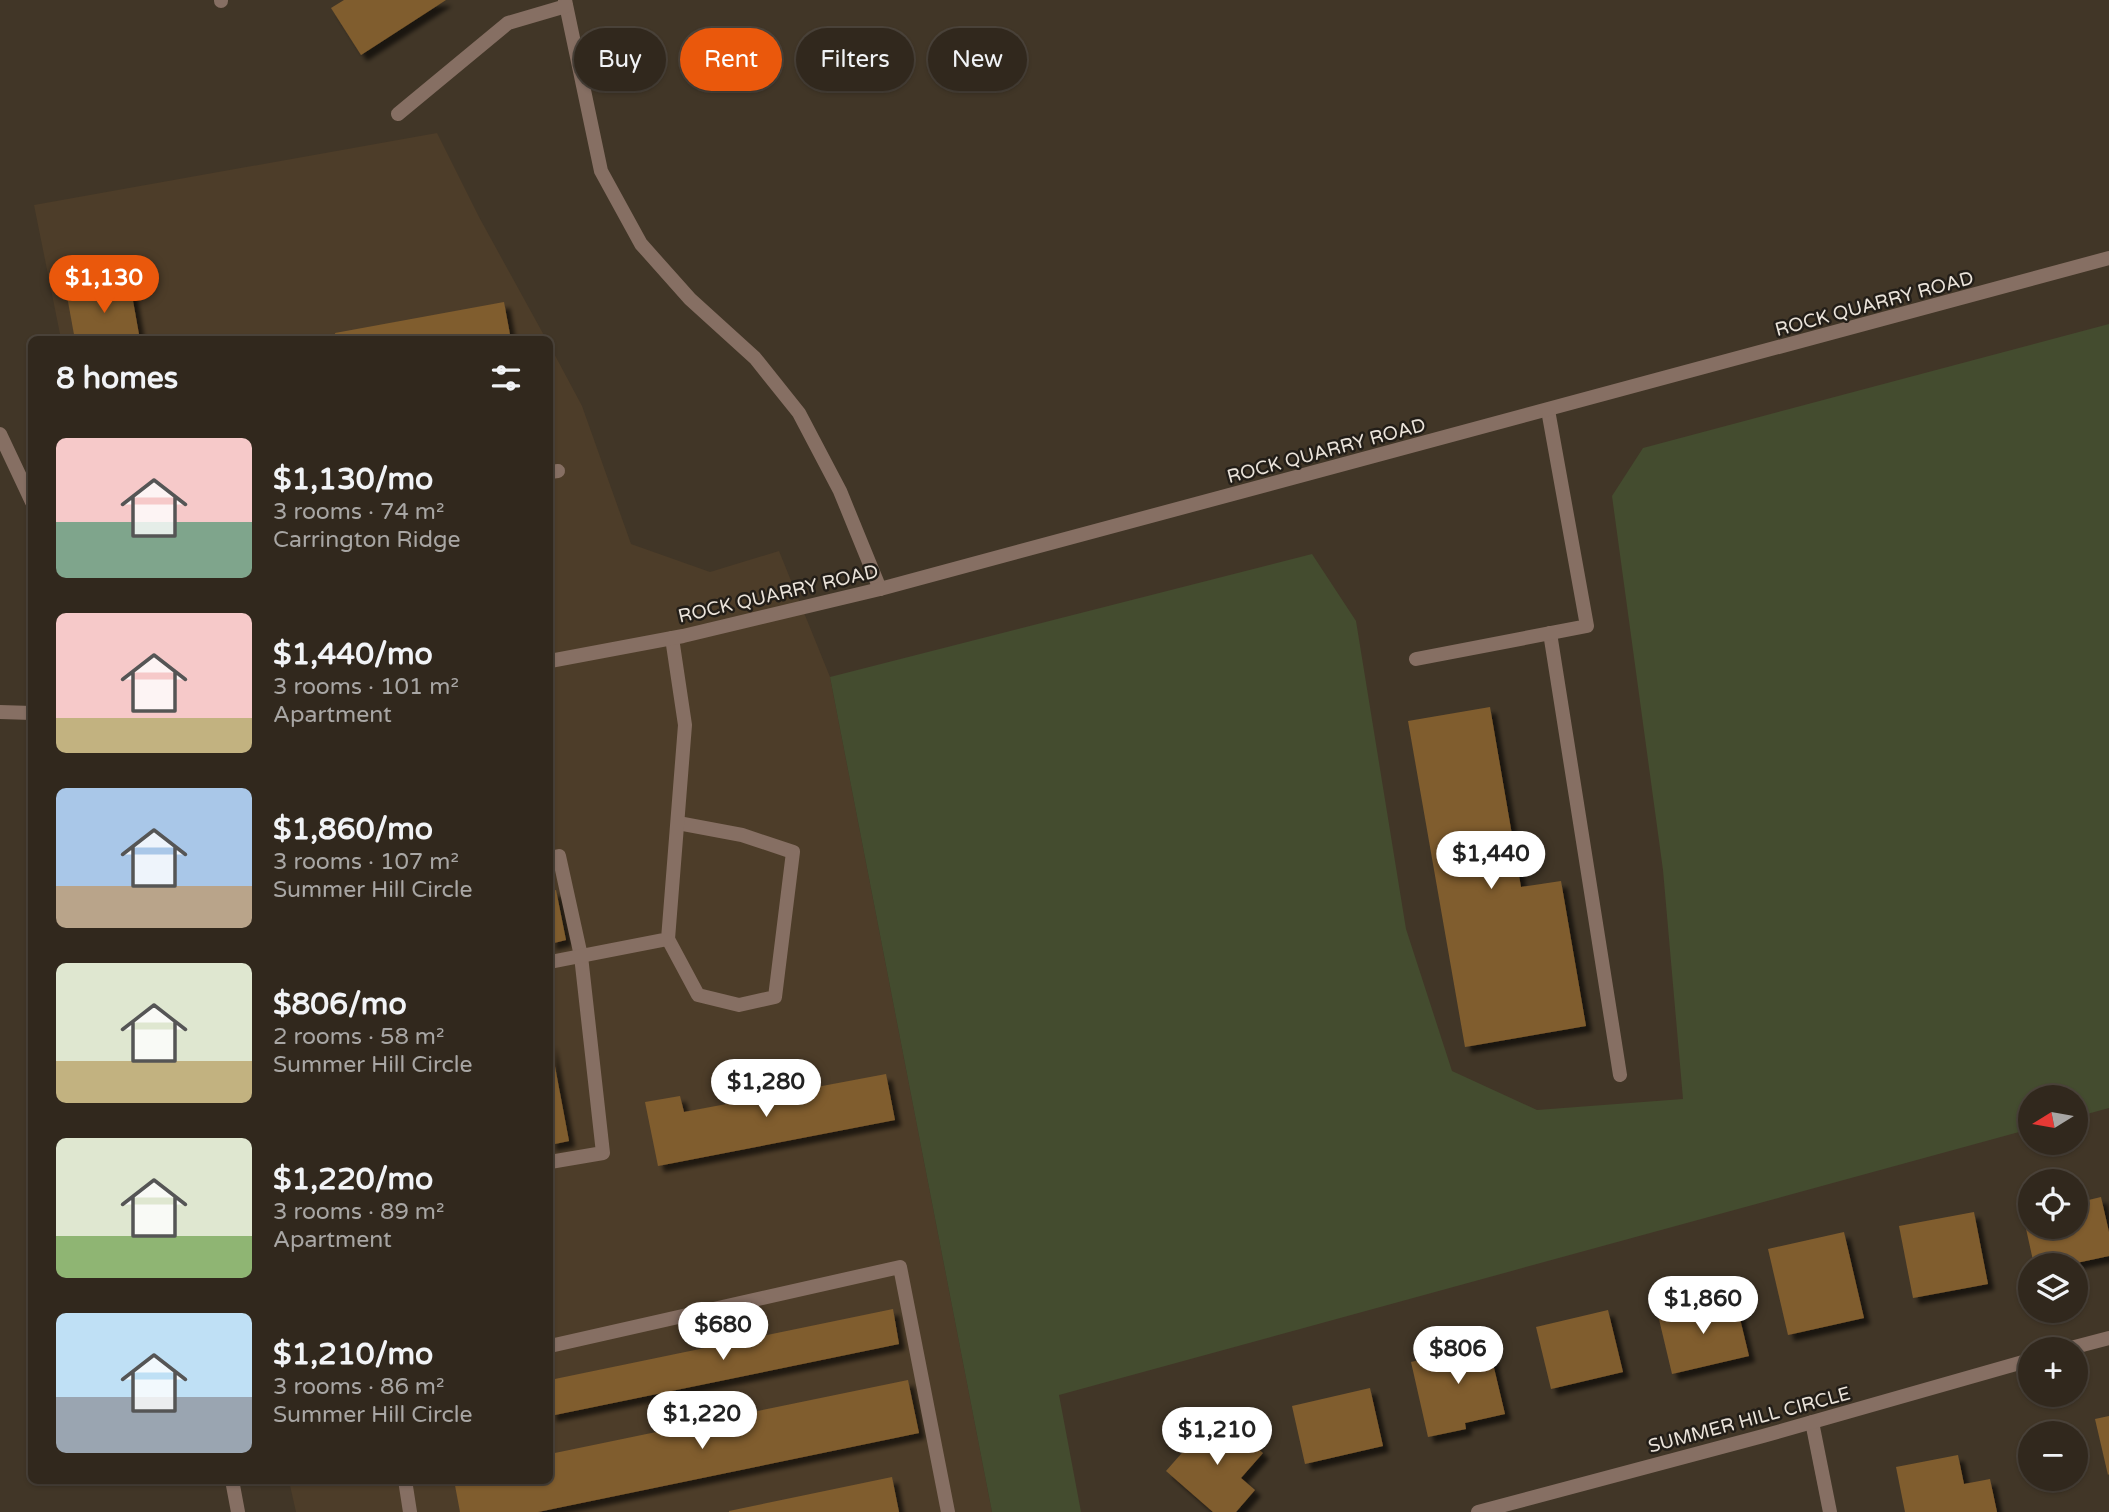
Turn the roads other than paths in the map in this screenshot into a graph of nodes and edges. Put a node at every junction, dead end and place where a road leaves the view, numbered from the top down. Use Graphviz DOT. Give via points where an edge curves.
graph roads {
  1 [pos="566,3"];
  2 [pos="398,114"];
  3 [pos="2109,258"];
  4 [pos="1548,410"];
  5 [pos="0,434"];
  6 [pos="28,494"];
  7 [pos="880,589"];
  8 [pos="1550,633"];
  9 [pos="672,638"];
  10 [pos="1416,659"];
  11 [pos="553,660"];
  12 [pos="0,712"];
  13 [pos="28,713"];
  14 [pos="678,823"];
  15 [pos="553,857"];
  16 [pos="668,939"];
  17 [pos="581,956"];
  18 [pos="553,961"];
  19 [pos="1620,1075"];
  20 [pos="553,1161"];
  21 [pos="2109,1338"];
  22 [pos="2088,1344"];
  23 [pos="553,1345"];
  24 [pos="2018,1363"];
  25 [pos="1812,1422"];
  26 [pos="233,1484"];
  27 [pos="406,1484"];
  28 [pos="238,1512"];
  29 [pos="410,1512"];
  30 [pos="948,1512"];
  31 [pos="1478,1512"];
  32 [pos="1830,1512"];
  1 -- 2 [label="street" via="508,23"];
  1 -- 7 [label="street" via="601,172 641,244 690,299 755,358 799,413 840,491"];
  3 -- 4 [label="street, ROCK QUARRY ROAD"];
  4 -- 7 [label="street, ROCK QUARRY ROAD"];
  4 -- 8 [label="street" via="1587,626"];
  5 -- 6 [label="street"];
  7 -- 9 [label="street, ROCK QUARRY ROAD"];
  8 -- 10 [label="street"];
  8 -- 19 [label="street"];
  9 -- 11 [label="street, ROCK QUARRY ROAD"];
  9 -- 14 [label="street" via="685,725"];
  12 -- 13 [label="street"];
  14 -- 16 [label="street"];
  14 -- 16 [label="street" via="742,835 793,852 775,996 739,1004 698,995"];
  15 -- 17 [label="street" via="559,856"];
  16 -- 17 [label="street"];
  17 -- 18 [label="street"];
  17 -- 20 [label="street" via="603,1153"];
  21 -- 22 [label="street"];
  23 -- 30 [label="street" via="900,1267"];
  24 -- 25 [label="street, SUMMER HILL CIRCLE"];
  25 -- 31 [label="street, SUMMER HILL CIRCLE"];
  25 -- 32 [label="street"];
  26 -- 28 [label="street"];
  27 -- 29 [label="street"];
}
